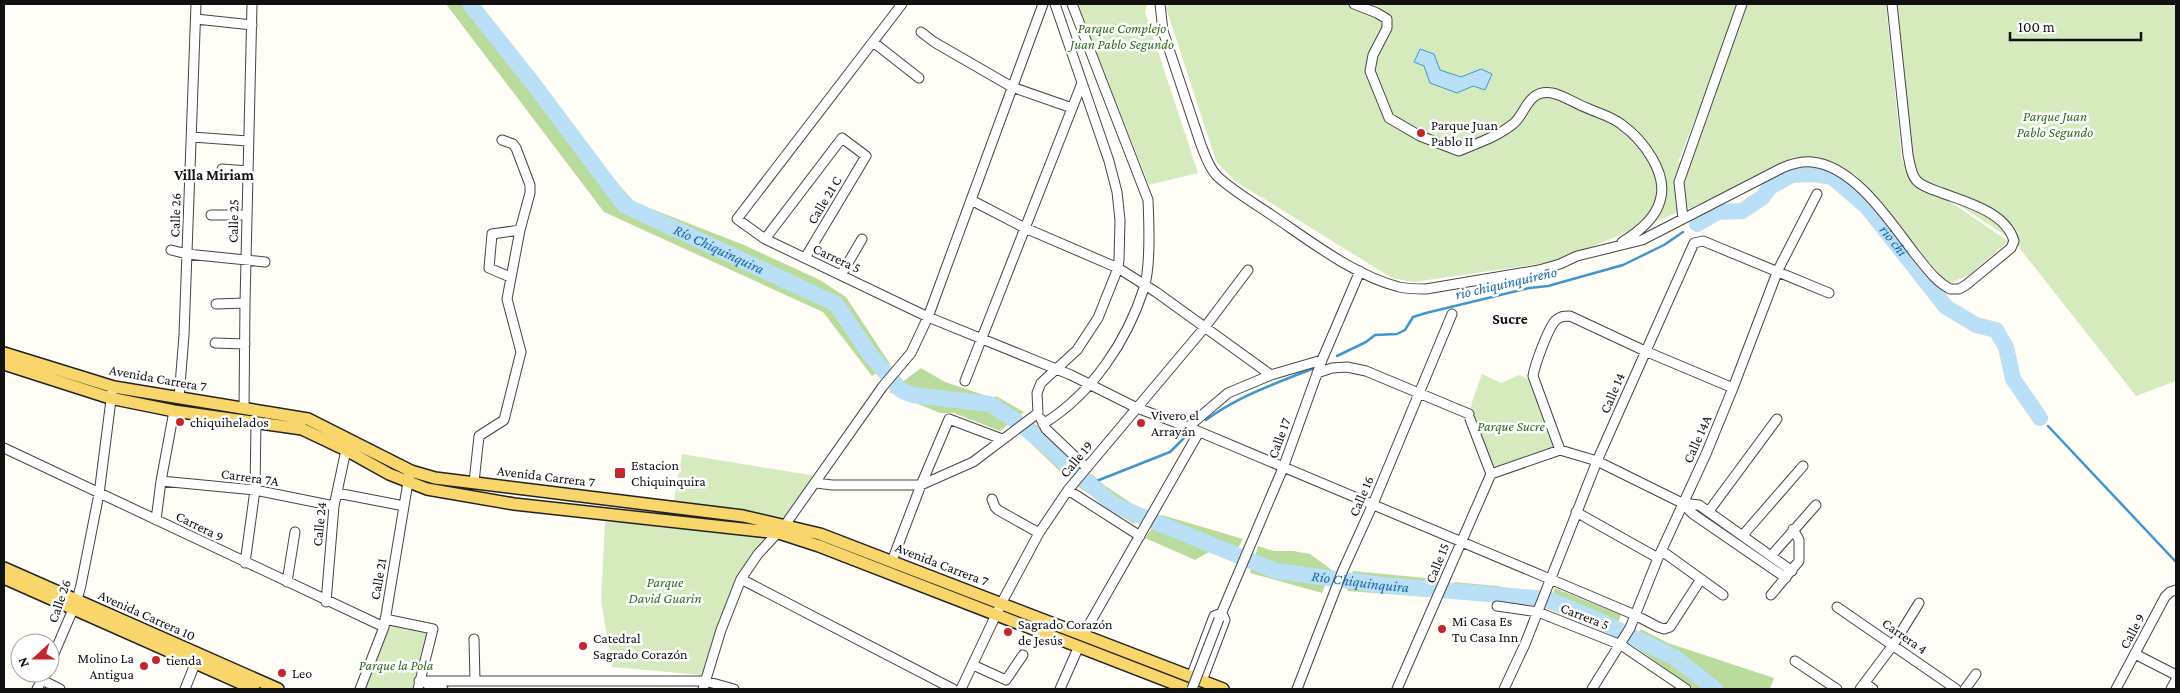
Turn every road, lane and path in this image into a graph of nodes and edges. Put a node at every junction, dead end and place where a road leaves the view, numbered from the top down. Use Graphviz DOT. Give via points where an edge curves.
graph roads {
  1 [pos="196,4"];
  2 [pos="252,4"];
  3 [pos="902,4"];
  4 [pos="1043,4"];
  5 [pos="1055,4"];
  6 [pos="1072,4"];
  7 [pos="1160,4"];
  8 [pos="1354,4"];
  9 [pos="1742,4"];
  10 [pos="1892,4"];
  11 [pos="196,19"];
  12 [pos="252,25"];
  13 [pos="921,32"];
  14 [pos="873,42"];
  15 [pos="919,78"];
  16 [pos="1082,83"];
  17 [pos="1012,87"];
  18 [pos="1072,108"];
  19 [pos="192,137"];
  20 [pos="502,140"];
  21 [pos="248,141"];
  22 [pos="222,169"];
  23 [pos="248,172"];
  24 [pos="1817,194"];
  25 [pos="971,200"];
  26 [pos="211,215"];
  27 [pos="247,215"];
  28 [pos="1684,219"];
  29 [pos="1025,228"];
  30 [pos="520,230"];
  31 [pos="765,239"];
  32 [pos="862,239"];
  33 [pos="1616,247"];
  34 [pos="171,250"];
  35 [pos="187,254"];
  36 [pos="805,258"];
  37 [pos="246,261"];
  38 [pos="265,262"];
  39 [pos="1118,268"];
  40 [pos="1248,270"];
  41 [pos="1778,270"];
  42 [pos="1360,272"];
  43 [pos="841,275"];
  44 [pos="510,277"];
  45 [pos="1144,286"];
  46 [pos="1829,292"];
  47 [pos="244,303"];
  48 [pos="216,304"];
  49 [pos="1452,314"];
  50 [pos="928,317"];
  51 [pos="1205,327"];
  52 [pos="982,339"];
  53 [pos="215,343"];
  54 [pos="245,344"];
  55 [pos="1645,351"];
  56 [pos="4,353"];
  57 [pos="1322,360"];
  58 [pos="4,364"];
  59 [pos="1057,370"];
  60 [pos="1317,373"];
  61 [pos="1271,375"];
  62 [pos="965,381"];
  63 [pos="1090,385"];
  64 [pos="1733,388"];
  65 [pos="112,392"];
  66 [pos="1418,392"];
  67 [pos="179,398"];
  68 [pos="244,408"];
  69 [pos="1136,408"];
  70 [pos="174,411"];
  71 [pos="1038,412"];
  72 [pos="1777,419"];
  73 [pos="256,422"];
  74 [pos="1043,424"];
  75 [pos="1188,427"];
  76 [pos="1199,432"];
  77 [pos="1002,439"];
  78 [pos="4,448"];
  79 [pos="346,450"];
  80 [pos="1560,450"];
  81 [pos="1597,461"];
  82 [pos="1803,466"];
  83 [pos="1283,468"];
  84 [pos="1085,470"];
  85 [pos="1491,474"];
  86 [pos="409,476"];
  87 [pos="161,481"];
  88 [pos="474,482"];
  89 [pos="816,483"];
  90 [pos="921,485"];
  91 [pos="254,490"];
  92 [pos="1068,490"];
  93 [pos="337,493"];
  94 [pos="99,494"];
  95 [pos="992,499"];
  96 [pos="1682,503"];
  97 [pos="1373,505"];
  98 [pos="1816,505"];
  99 [pos="334,506"];
  100 [pos="404,506"];
  101 [pos="1709,511"];
  102 [pos="1576,512"];
  103 [pos="156,520"];
  104 [pos="782,529"];
  105 [pos="1793,529"];
  106 [pos="294,532"];
  107 [pos="1143,532"];
  108 [pos="1040,533"];
  109 [pos="1743,535"];
  110 [pos="1460,542"];
  111 [pos="1660,554"];
  112 [pos="1771,556"];
  113 [pos="892,561"];
  114 [pos="245,563"];
  115 [pos="4,568"];
  116 [pos="1789,574"];
  117 [pos="4,578"];
  118 [pos="741,579"];
  119 [pos="1550,579"];
  120 [pos="1701,579"];
  121 [pos="287,582"];
  122 [pos="2176,590"];
  123 [pos="1723,595"];
  124 [pos="1771,595"];
  125 [pos="326,602"];
  126 [pos="1002,602"];
  127 [pos="1919,603"];
  128 [pos="75,604"];
  129 [pos="1497,606"];
  130 [pos="1837,607"];
  131 [pos="1539,608"];
  132 [pos="996,615"];
  133 [pos="1635,615"];
  134 [pos="1220,616"];
  135 [pos="384,623"];
  136 [pos="60,639"];
  137 [pos="474,639"];
  138 [pos="1081,641"];
  139 [pos="1623,642"];
  140 [pos="1893,645"];
  141 [pos="2135,654"];
  142 [pos="1023,655"];
  143 [pos="197,659"];
  144 [pos="1795,662"];
  145 [pos="972,665"];
  146 [pos="1976,674"];
  147 [pos="2176,674"];
  148 [pos="1196,679"];
  149 [pos="2176,680"];
  150 [pos="475,681"];
  151 [pos="418,685"];
  152 [pos="704,685"];
  153 [pos="1862,686"];
  154 [pos="185,689"];
  155 [pos="254,689"];
  156 [pos="278,689"];
  157 [pos="360,689"];
  158 [pos="444,689"];
  159 [pos="734,689"];
  160 [pos="953,689"];
  161 [pos="961,689"];
  162 [pos="1060,689"];
  163 [pos="1188,689"];
  164 [pos="1223,689"];
  165 [pos="1297,689"];
  166 [pos="1397,689"];
  167 [pos="1504,689"];
  168 [pos="1592,689"];
  169 [pos="1686,689"];
  170 [pos="1837,689"];
  171 [pos="1873,689"];
  172 [pos="1956,689"];
  173 [pos="1965,689"];
  174 [pos="2116,689"];
  175 [pos="2171,689"];
  1 -- 11 [label="street, Calle 26"];
  2 -- 12 [label="street, Calle 25"];
  3 -- 14 [label="street"];
  4 -- 17 [label="street"];
  5 -- 16 [label="street"];
  6 -- 45 [label="street" via="1148,200 1150,228"];
  7 -- 42 [label="street" via="1163,31 1201,145 1216,175 1245,198"];
  8 -- 33 [label="street" via="1387,19 1387,28 1373,55 1370,71 1389,118 1420,136 1458,151 1502,132 1515,123 1529,100 1551,93 1620,122 1638,138 1660,178 1660,203 1653,216"];
  9 -- 28 [label="street" via="1679,182"];
  10 -- 28 [label="street" via="1908,155 1913,174 1920,184 1976,206 1999,220 2012,235 2011,248 1966,285 1950,289 1933,276 1872,200 1850,178 1811,162 1782,168"];
  11 -- 12 [label="street"];
  11 -- 19 [label="street, Calle 26"];
  12 -- 21 [label="street, Calle 25"];
  13 -- 17 [label="street"];
  14 -- 15 [label="street"];
  14 -- 31 [label="street, Carrera 5" via="737,219"];
  16 -- 18 [label="street"];
  16 -- 39 [label="street" via="1117,192 1120,220"];
  17 -- 18 [label="street"];
  17 -- 25 [label="street"];
  18 -- 29 [label="street"];
  19 -- 21 [label="street"];
  19 -- 35 [label="street, Calle 26"];
  20 -- 30 [label="street" via="516,148 530,185"];
  21 -- 23 [label="street, Calle 25"];
  22 -- 23 [label="street"];
  23 -- 27 [label="street, Calle 25"];
  24 -- 41 [label="street, Calle 14A"];
  25 -- 29 [label="street"];
  25 -- 50 [label="street"];
  26 -- 27 [label="street"];
  27 -- 37 [label="street, Calle 25"];
  28 -- 33 [label="street" via="1642,240"];
  29 -- 39 [label="street"];
  29 -- 52 [label="street"];
  30 -- 44 [label="street"];
  30 -- 44 [label="street" via="492,234 488,268"];
  31 -- 36 [label="street, Carrera 5"];
  31 -- 36 [label="street, Calle 21 C" via="842,138 866,156"];
  32 -- 43 [label="street"];
  33 -- 42 [label="street" via="1577,256 1540,270 1426,289 1397,287"];
  34 -- 35 [label="street"];
  35 -- 37 [label="street"];
  35 -- 67 [label="street, Calle 26"];
  36 -- 43 [label="street, Carrera 5"];
  37 -- 38 [label="street"];
  37 -- 47 [label="street, Calle 25"];
  39 -- 45 [label="street"];
  39 -- 59 [label="street" via="1098,318 1077,350"];
  40 -- 51 [label="street, Calle 19"];
  41 -- 46 [label="street, Calle 14"];
  41 -- 55 [label="street, Calle 14" via="1703,241 1694,244"];
  41 -- 64 [label="street, Calle 14A"];
  42 -- 57 [label="street, Calle 17"];
  43 -- 50 [label="street, Carrera 5"];
  44 -- 88 [label="street" via="506,299 521,352 504,420 479,436"];
  45 -- 51 [label="street"];
  45 -- 63 [label="street" via="1125,335"];
  47 -- 48 [label="street"];
  47 -- 54 [label="street, Calle 25"];
  49 -- 66 [label="street, Calle 16"];
  50 -- 52 [label="street, Carrera 5"];
  50 -- 89 [label="street" via="911,353 883,386"];
  51 -- 61 [label="street"];
  51 -- 69 [label="street, Calle 19"];
  52 -- 59 [label="street, Carrera 5"];
  52 -- 62 [label="street"];
  53 -- 54 [label="street"];
  54 -- 68 [label="street, Calle 25"];
  55 -- 64 [label="street"];
  55 -- 80 [label="street" via="1570,316 1561,316 1554,322 1533,376"];
  55 -- 81 [label="street, Calle 14"];
  56 -- 65 [label="main road, Avenida Carrera 7"];
  57 -- 60 [label="street, Calle 17"];
  57 -- 61 [label="street"];
  58 -- 65 [label="main road, Avenida Carrera 7"];
  59 -- 63 [label="street, Carrera 5"];
  59 -- 71 [label="street" via="1041,383 1037,394"];
  60 -- 66 [label="street" via="1348,367"];
  60 -- 83 [label="street, Calle 17"];
  61 -- 75 [label="street" via="1228,392"];
  63 -- 69 [label="street, Carrera 5"];
  63 -- 74 [label="street"];
  64 -- 96 [label="street, Calle 14A"];
  65 -- 67 [label="main road, Avenida Carrera 7"];
  65 -- 70 [label="main road, Avenida Carrera 7"];
  65 -- 94 [label="street, Calle 26"];
  66 -- 85 [label="street" via="1469,416"];
  66 -- 97 [label="street, Calle 16"];
  67 -- 68 [label="main road, Avenida Carrera 7"];
  68 -- 86 [label="main road, Avenida Carrera 7" via="308,418"];
  69 -- 75 [label="street, Carrera 5"];
  69 -- 84 [label="street, Calle 19"];
  70 -- 73 [label="main road, Avenida Carrera 7"];
  70 -- 87 [label="street"];
  71 -- 74 [label="street"];
  71 -- 77 [label="street"];
  72 -- 101 [label="street"];
  73 -- 79 [label="main road, Avenida Carrera 7" via="302,429"];
  73 -- 91 [label="street"];
  74 -- 84 [label="street"];
  75 -- 76 [label="street, Carrera 5"];
  76 -- 83 [label="street, Carrera 5"];
  76 -- 107 [label="street"];
  77 -- 90 [label="street" via="972,462"];
  77 -- 90 [label="street" via="950,419"];
  78 -- 94 [label="street, Carrera 9"];
  79 -- 86 [label="main road, Avenida Carrera 7" via="389,474"];
  79 -- 93 [label="street, Calle 24"];
  80 -- 81 [label="street"];
  80 -- 85 [label="street"];
  81 -- 96 [label="street"];
  81 -- 102 [label="street, Calle 14"];
  82 -- 109 [label="street"];
  83 -- 97 [label="street, Carrera 5"];
  83 -- 134 [label="street, Calle 17"];
  84 -- 92 [label="street, Calle 19"];
  85 -- 110 [label="street, Calle 15"];
  86 -- 88 [label="main road, Avenida Carrera 7"];
  86 -- 100 [label="street, Calle 21"];
  86 -- 104 [label="main road, Avenida Carrera 7" via="427,489 514,504"];
  87 -- 91 [label="street, Carrera 7A"];
  87 -- 103 [label="street"];
  88 -- 104 [label="main road, Avenida Carrera 7" via="743,516"];
  89 -- 90 [label="street" via="832,486"];
  89 -- 104 [label="street"];
  90 -- 113 [label="street"];
  91 -- 99 [label="street, Carrera 7A"];
  91 -- 114 [label="street"];
  92 -- 107 [label="street"];
  92 -- 108 [label="street, Calle 19"];
  93 -- 99 [label="street, Calle 24"];
  93 -- 100 [label="street"];
  94 -- 103 [label="street, Carrera 9"];
  94 -- 128 [label="street, Calle 26"];
  95 -- 108 [label="street" via="998,510"];
  96 -- 101 [label="street" via="1699,505"];
  96 -- 111 [label="street, Calle 14A"];
  96 -- 116 [label="street" via="1693,514"];
  97 -- 110 [label="street, Carrera 5"];
  97 -- 165 [label="street, Calle 16" via="1343,570"];
  98 -- 105 [label="street"];
  99 -- 125 [label="street, Calle 24"];
  100 -- 135 [label="street, Calle 21"];
  101 -- 109 [label="street"];
  102 -- 111 [label="street"];
  102 -- 119 [label="street, Calle 14"];
  103 -- 114 [label="street, Carrera 9"];
  104 -- 113 [label="main road, Avenida Carrera 7" via="820,534"];
  104 -- 118 [label="street" via="758,554"];
  104 -- 132 [label="main road, Avenida Carrera 7"];
  105 -- 112 [label="street"];
  105 -- 116 [label="street" via="1799,540 1799,561"];
  106 -- 121 [label="street"];
  107 -- 138 [label="street"];
  108 -- 126 [label="street, Calle 19"];
  109 -- 112 [label="street"];
  110 -- 119 [label="street, Carrera 5"];
  110 -- 166 [label="street, Calle 15"];
  111 -- 120 [label="street"];
  111 -- 133 [label="street, Calle 14A"];
  112 -- 116 [label="street"];
  113 -- 126 [label="main road, Avenida Carrera 7"];
  114 -- 121 [label="street, Carrera 9"];
  115 -- 128 [label="main road, Avenida Carrera 10"];
  116 -- 124 [label="street"];
  117 -- 128 [label="main road, Avenida Carrera 10"];
  118 -- 152 [label="street"];
  118 -- 160 [label="street"];
  119 -- 131 [label="street, Calle 14"];
  119 -- 133 [label="street, Carrera 5"];
  120 -- 123 [label="street"];
  120 -- 133 [label="street, Carrera 5" via="1670,627 1658,627"];
  121 -- 125 [label="street, Carrera 9"];
  122 -- 141 [label="street, Calle 9" via="2165,597"];
  125 -- 135 [label="street, Carrera 9"];
  126 -- 132 [label="street, Calle 19"];
  126 -- 138 [label="main road, Avenida Carrera 7"];
  127 -- 140 [label="street"];
  128 -- 136 [label="street, Calle 26"];
  128 -- 143 [label="main road, Avenida Carrera 10"];
  129 -- 131 [label="street, Carrera 5"];
  130 -- 140 [label="street, Carrera 4"];
  131 -- 139 [label="street, Carrera 5"];
  131 -- 167 [label="street, Calle 14"];
  132 -- 138 [label="main road, Avenida Carrera 7"];
  132 -- 145 [label="street, Calle 19"];
  133 -- 139 [label="street, Calle 14A"];
  134 -- 148 [label="street, Calle 17" via="1226,620"];
  134 -- 163 [label="street, Calle 17, bridge"];
  135 -- 151 [label="street, Carrera 9" via="433,629"];
  135 -- 157 [label="street, Calle 21"];
  137 -- 150 [label="street"];
  138 -- 148 [label="main road, Avenida Carrera 7"];
  138 -- 162 [label="street"];
  138 -- 163 [label="main road, Avenida Carrera 7"];
  139 -- 168 [label="street, Calle 14A"];
  139 -- 169 [label="street, Carrera 5"];
  140 -- 153 [label="street"];
  140 -- 172 [label="street, Carrera 4"];
  141 -- 147 [label="street"];
  141 -- 174 [label="street, Calle 9"];
  142 -- 145 [label="street" via="1006,680"];
  143 -- 154 [label="street"];
  143 -- 155 [label="main road, Avenida Carrera 10"];
  143 -- 156 [label="main road, Avenida Carrera 10"];
  144 -- 170 [label="street"];
  145 -- 161 [label="street, Calle 19"];
  146 -- 173 [label="street"];
  148 -- 164 [label="main road, Avenida Carrera 7"];
  149 -- 175 [label="street"];
  150 -- 151 [label="street"];
  150 -- 152 [label="street"];
  151 -- 158 [label="street"];
  152 -- 159 [label="street"];
  153 -- 171 [label="street"];
}
